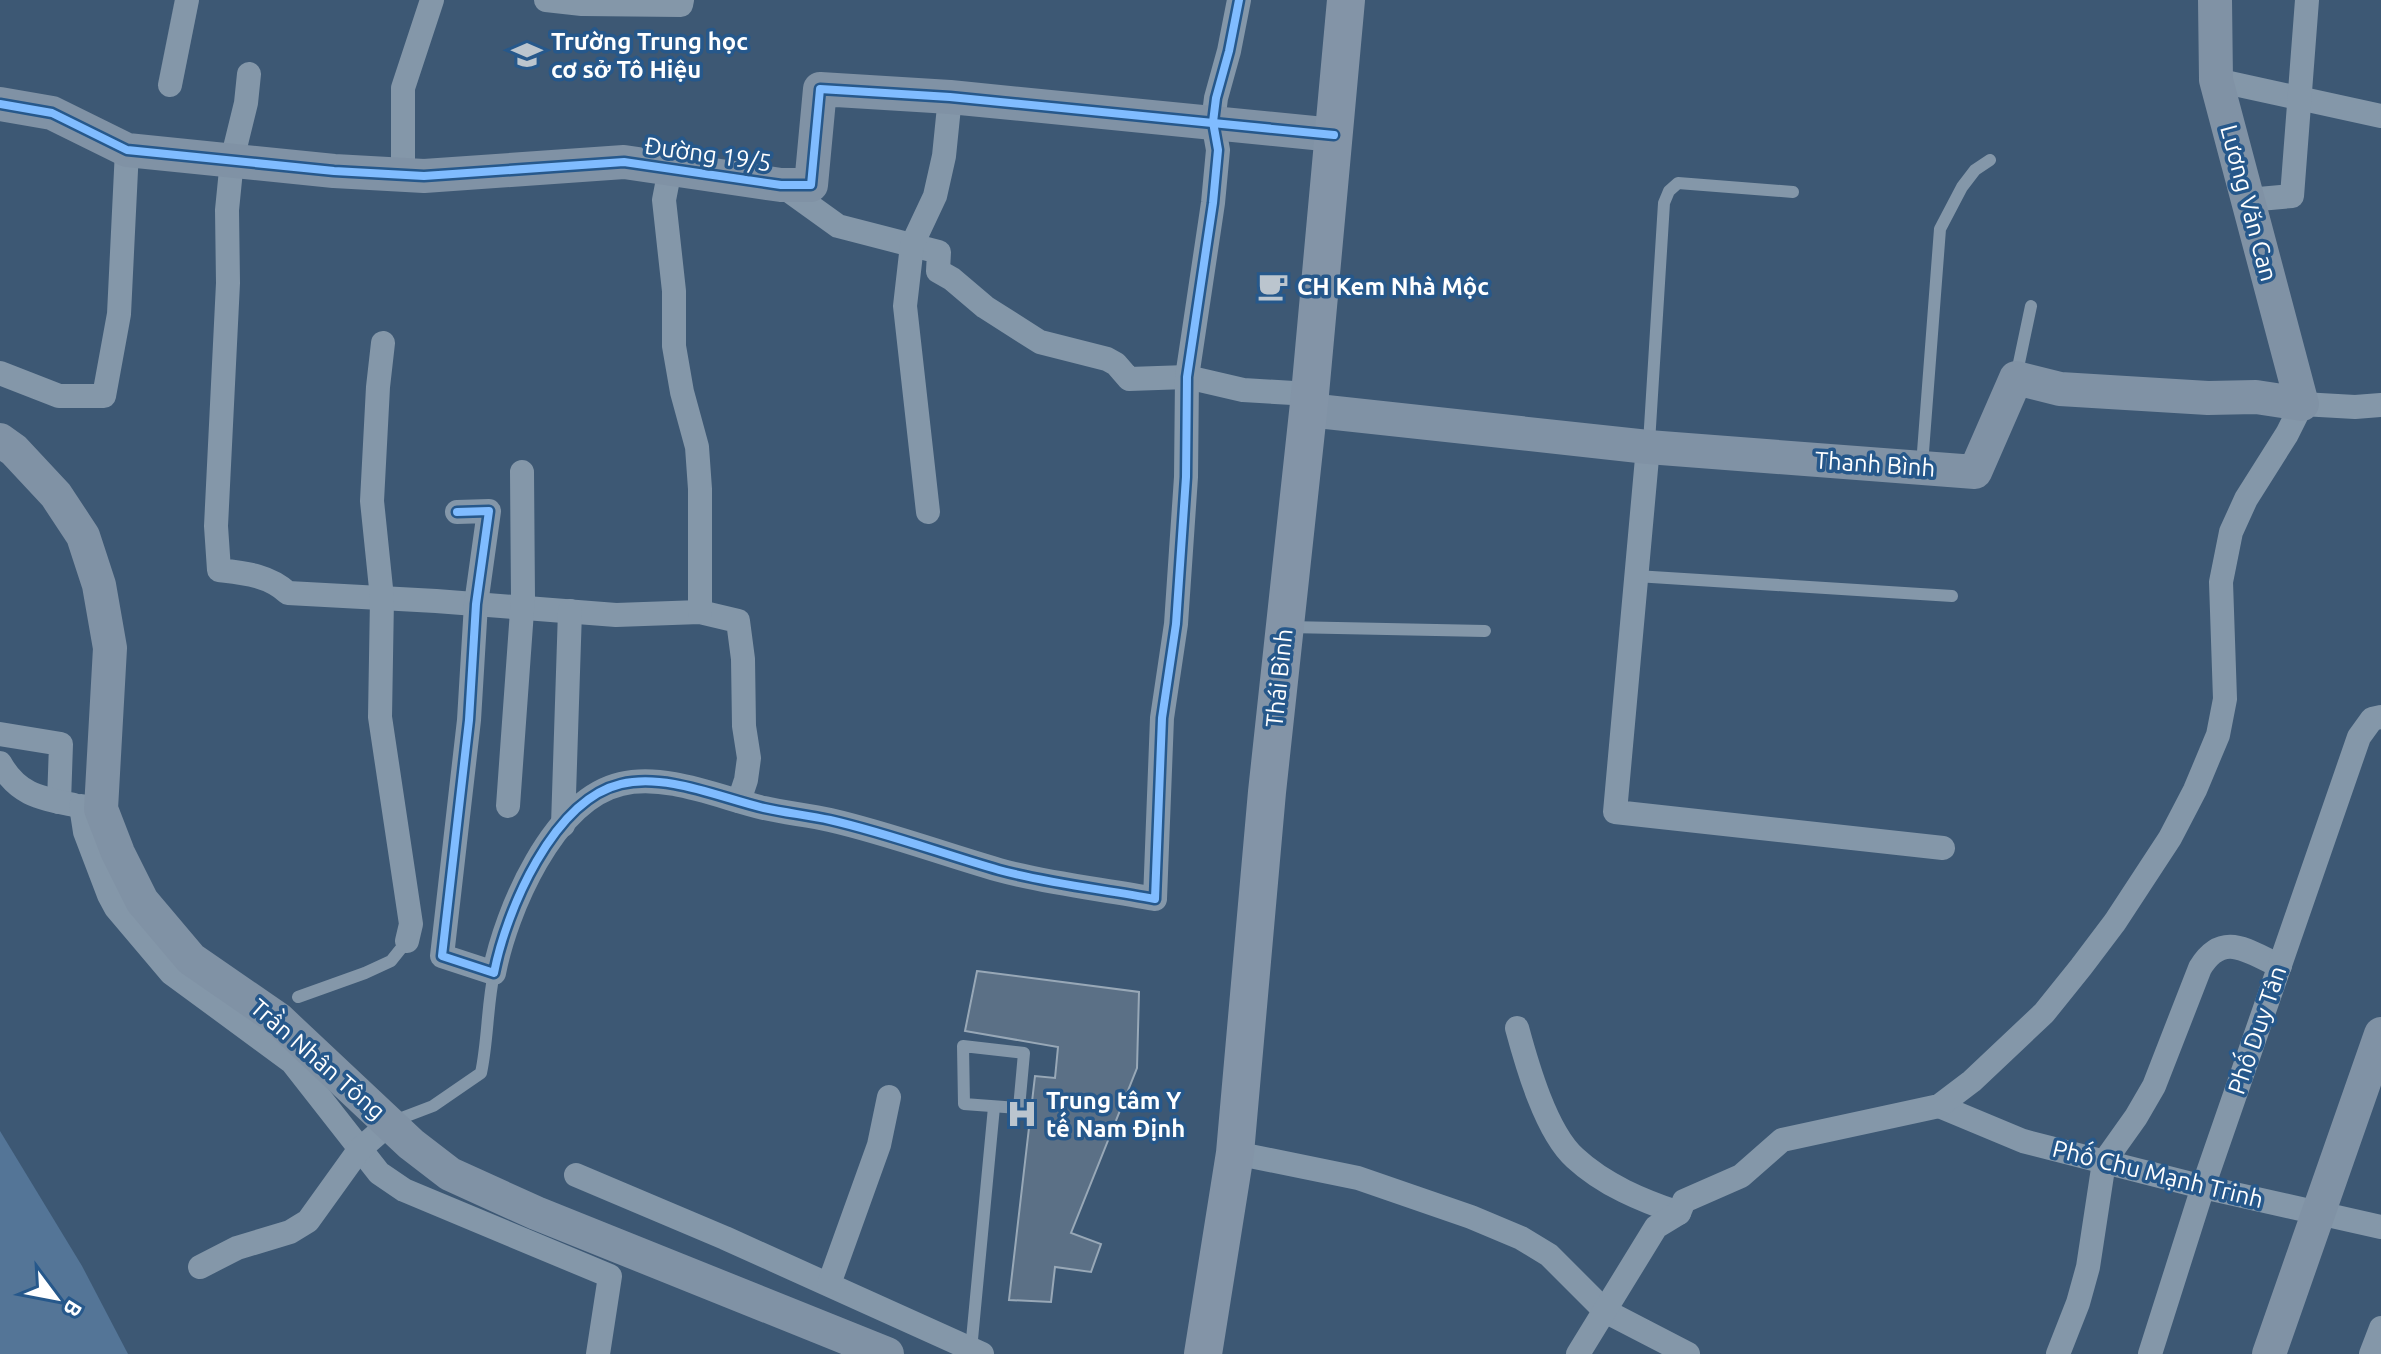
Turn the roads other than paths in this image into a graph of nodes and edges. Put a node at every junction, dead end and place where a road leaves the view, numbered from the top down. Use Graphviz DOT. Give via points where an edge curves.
graph roads {
  1 [pos="187,0"];
  2 [pos="432,0"];
  3 [pos="546,0"];
  4 [pos="682,0"];
  5 [pos="1239,0"];
  6 [pos="1346,0"];
  7 [pos="2215,0"];
  8 [pos="2307,0"];
  9 [pos="582,2"];
  10 [pos="249,74"];
  11 [pos="2216,80"];
  12 [pos="170,85"];
  13 [pos="950,97"];
  14 [pos="2300,100"];
  15 [pos="0,104"];
  16 [pos="2381,116"];
  17 [pos="1213,122"];
  18 [pos="1334,135"];
  19 [pos="127,150"];
  20 [pos="232,160"];
  21 [pos="1990,160"];
  22 [pos="670,169"];
  23 [pos="403,175"];
  24 [pos="781,185"];
  25 [pos="1793,192"];
  26 [pos="2248,200"];
  27 [pos="912,245"];
  28 [pos="2031,306"];
  29 [pos="383,343"];
  30 [pos="0,373"];
  31 [pos="1187,377"];
  32 [pos="2016,378"];
  33 [pos="1309,402"];
  34 [pos="2302,404"];
  35 [pos="2381,405"];
  36 [pos="0,440"];
  37 [pos="1648,447"];
  38 [pos="1922,468"];
  39 [pos="522,472"];
  40 [pos="457,512"];
  41 [pos="928,512"];
  42 [pos="1636,576"];
  43 [pos="1952,596"];
  44 [pos="382,598"];
  45 [pos="476,604"];
  46 [pos="522,607"];
  47 [pos="570,611"];
  48 [pos="700,612"];
  49 [pos="1284,627"];
  50 [pos="1485,631"];
  51 [pos="2381,717"];
  52 [pos="0,734"];
  53 [pos="0,763"];
  54 [pos="739,801"];
  55 [pos="81,806"];
  56 [pos="508,806"];
  57 [pos="563,825"];
  58 [pos="1943,848"];
  59 [pos="407,941"];
  60 [pos="2280,966"];
  61 [pos="494,973"];
  62 [pos="298,997"];
  63 [pos="1517,1028"];
  64 [pos="2381,1034"];
  65 [pos="889,1097"];
  66 [pos="1939,1106"];
  67 [pos="994,1107"];
  68 [pos="391,1122"];
  69 [pos="359,1150"];
  70 [pos="1235,1153"];
  71 [pos="2104,1162"];
  72 [pos="576,1175"];
  73 [pos="2203,1187"];
  74 [pos="2319,1211"];
  75 [pos="1679,1213"];
  76 [pos="2381,1227"];
  77 [pos="200,1267"];
  78 [pos="829,1284"];
  79 [pos="1605,1311"];
  80 [pos="2381,1328"];
  81 [pos="977,1352"];
  82 [pos="598,1354"];
  83 [pos="887,1354"];
  84 [pos="1203,1354"];
  85 [pos="1578,1354"];
  86 [pos="1688,1354"];
  87 [pos="2058,1354"];
  88 [pos="2150,1354"];
  89 [pos="2269,1354"];
  90 [pos="2371,1354"];
  1 -- 12 [label="street"];
  2 -- 23 [label="street" via="403,88"];
  3 -- 9 [label="street"];
  4 -- 9 [label="street" via="681,5"];
  5 -- 17 [label="street"];
  6 -- 18 [label="main road, Thái Bình"];
  7 -- 11 [label="street, Lương Văn Can"];
  8 -- 14 [label="street"];
  10 -- 20 [label="street"];
  11 -- 14 [label="street"];
  11 -- 26 [label="street, Lương Văn Can"];
  13 -- 17 [label="street, Đường 19/5"];
  13 -- 24 [label="street, Đường 19/5" via="820,89 811,185"];
  13 -- 27 [label="street" via="935,196"];
  14 -- 16 [label="street"];
  14 -- 26 [label="street" via="2292,196"];
  15 -- 19 [label="street, Đường 19/5" via="52,113"];
  17 -- 18 [label="street, Đường 19/5"];
  17 -- 31 [label="street" via="1218,150 1213,203"];
  18 -- 33 [label="main road, Thái Bình"];
  19 -- 20 [label="street, Đường 19/5"];
  19 -- 30 [label="street" via="119,314 104,396 59,396"];
  20 -- 23 [label="street, Đường 19/5"];
  20 -- 44 [label="street" via="216,526 219,570 251,574 288,593"];
  21 -- 38 [label="lane" via="1962,187 1940,229"];
  22 -- 23 [label="street, Đường 19/5" via="624,162"];
  22 -- 24 [label="street, Đường 19/5"];
  22 -- 48 [label="street" via="664,200 674,346 699,475"];
  24 -- 27 [label="street" via="838,226"];
  25 -- 37 [label="lane" via="1678,183 1669,191 1664,203"];
  26 -- 34 [label="street, Lương Văn Can"];
  27 -- 31 [label="street" via="940,253 938,271 1040,342 1107,359 1129,379"];
  27 -- 41 [label="street" via="905,306"];
  28 -- 32 [label="lane"];
  29 -- 44 [label="street" via="372,501"];
  31 -- 33 [label="street"];
  31 -- 54 [label="street" via="1186,477 1176,624 1162,718 1155,899 1002,871 830,820"];
  32 -- 34 [label="street" via="2060,389 2256,397"];
  32 -- 38 [label="street, Thanh Bình" via="1975,472"];
  33 -- 37 [label="street, Thanh Bình"];
  33 -- 49 [label="main road, Thái Bình"];
  34 -- 35 [label="street"];
  34 -- 66 [label="street" via="2231,532 2221,582 2225,699 2218,735 2195,790 2140,885 2044,1013"];
  36 -- 55 [label="street, Trần Nhân Tông" via="56,495 83,536 99,585 110,648"];
  37 -- 38 [label="street, Thanh Bình"];
  37 -- 42 [label="street"];
  39 -- 46 [label="street"];
  40 -- 45 [label="street" via="489,511"];
  42 -- 43 [label="lane"];
  42 -- 58 [label="street" via="1615,812"];
  44 -- 45 [label="street"];
  44 -- 59 [label="street" via="380,717 411,924"];
  45 -- 46 [label="street"];
  45 -- 61 [label="street" via="469,720 442,956"];
  46 -- 47 [label="street"];
  46 -- 56 [label="street"];
  47 -- 48 [label="street"];
  47 -- 57 [label="street"];
  48 -- 54 [label="street" via="738,621 749,758"];
  49 -- 50 [label="lane"];
  49 -- 70 [label="main road, Thái Bình"];
  51 -- 60 [label="street, Phố Duy Tân" via="2372,719 2359,737"];
  52 -- 55 [label="street" via="61,744"];
  53 -- 55 [label="street" via="18,787 43,799"];
  54 -- 57 [label="street" via="682,787 620,784 583,803"];
  55 -- 68 [label="street, Trần Nhân Tông" via="118,853 142,901 191,959 278,1019"];
  55 -- 69 [label="street" via="85,832 116,908 171,973 292,1062"];
  57 -- 61 [label="street" via="521,891 500,941"];
  59 -- 62 [label="lane" via="391,961"];
  60 -- 71 [label="street" via="2238,947 2210,952 2154,1086"];
  60 -- 73 [label="street, Phố Duy Tân"];
  61 -- 68 [label="lane" via="481,1073 433,1106"];
  63 -- 75 [label="street" via="1530,1075 1573,1156 1644,1201"];
  64 -- 74 [label="street"];
  65 -- 78 [label="street" via="879,1145"];
  66 -- 71 [label="street, Phố Chu Mạnh Trinh" via="2023,1141"];
  66 -- 75 [label="street" via="1782,1140 1741,1176 1684,1201"];
  67 -- 67 [label="lane" via="1019,1108 1024,1053 963,1046 964,1104"];
  67 -- 81 [label="lane"];
  68 -- 69 [label="street"];
  68 -- 83 [label="street, Trần Nhân Tông" via="431,1161 471,1186"];
  69 -- 77 [label="street" via="299,1228 237,1248"];
  69 -- 82 [label="street" via="404,1190 610,1276"];
  70 -- 79 [label="street" via="1358,1178 1521,1238 1549,1255"];
  70 -- 84 [label="main road, Thái Bình"];
  71 -- 73 [label="street, Phố Chu Mạnh Trinh"];
  71 -- 87 [label="street" via="2088,1267"];
  72 -- 78 [label="street"];
  73 -- 74 [label="street, Phố Chu Mạnh Trinh"];
  73 -- 88 [label="street, Phố Duy Tân"];
  74 -- 76 [label="street, Phố Chu Mạnh Trinh"];
  74 -- 89 [label="street"];
  75 -- 79 [label="street" via="1656,1227"];
  78 -- 81 [label="street"];
  79 -- 85 [label="street"];
  79 -- 86 [label="street"];
  80 -- 90 [label="street"];
}
